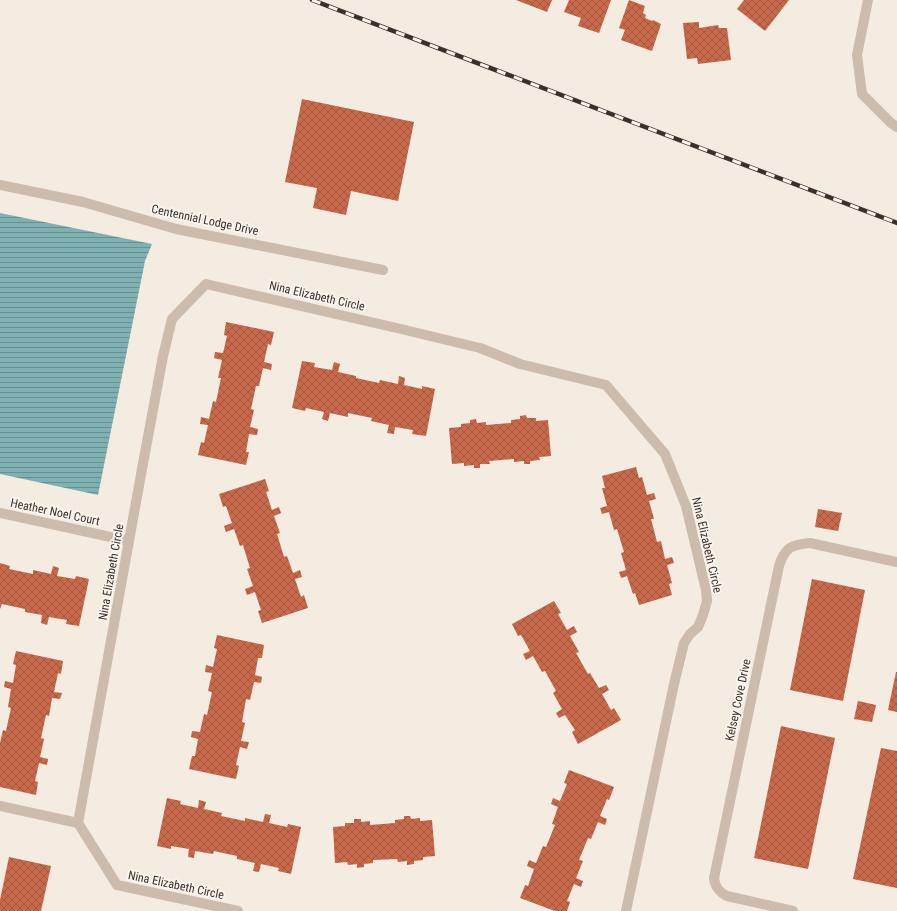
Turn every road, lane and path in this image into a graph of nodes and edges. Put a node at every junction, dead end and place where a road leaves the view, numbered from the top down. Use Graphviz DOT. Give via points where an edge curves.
graph roads {
  1 [pos="868,0"];
  2 [pos="897,127"];
  3 [pos="0,185"];
  4 [pos="383,270"];
  5 [pos="0,513"];
  6 [pos="129,541"];
  7 [pos="897,562"];
  8 [pos="0,806"];
  9 [pos="78,823"];
  10 [pos="238,911"];
  11 [pos="626,911"];
  12 [pos="793,911"];
  1 -- 2 [label="street" via="857,55 862,94"];
  3 -- 4 [label="street, Centennial Lodge Drive" via="83,202 176,229"];
  5 -- 6 [label="street, Heather Noel Court"];
  6 -- 9 [label="street, Nina Elizabeth Circle"];
  6 -- 11 [label="street, Nina Elizabeth Circle" via="172,319 206,284 473,346 520,364 606,385 665,454 686,506 707,601 698,627 684,643"];
  7 -- 12 [label="street, Kelsey Cove Drive" via="810,543 797,544 788,549 782,556 779,566 714,884 727,896"];
  8 -- 9 [label="street"];
  9 -- 10 [label="street, Nina Elizabeth Circle" via="117,885"];
}
